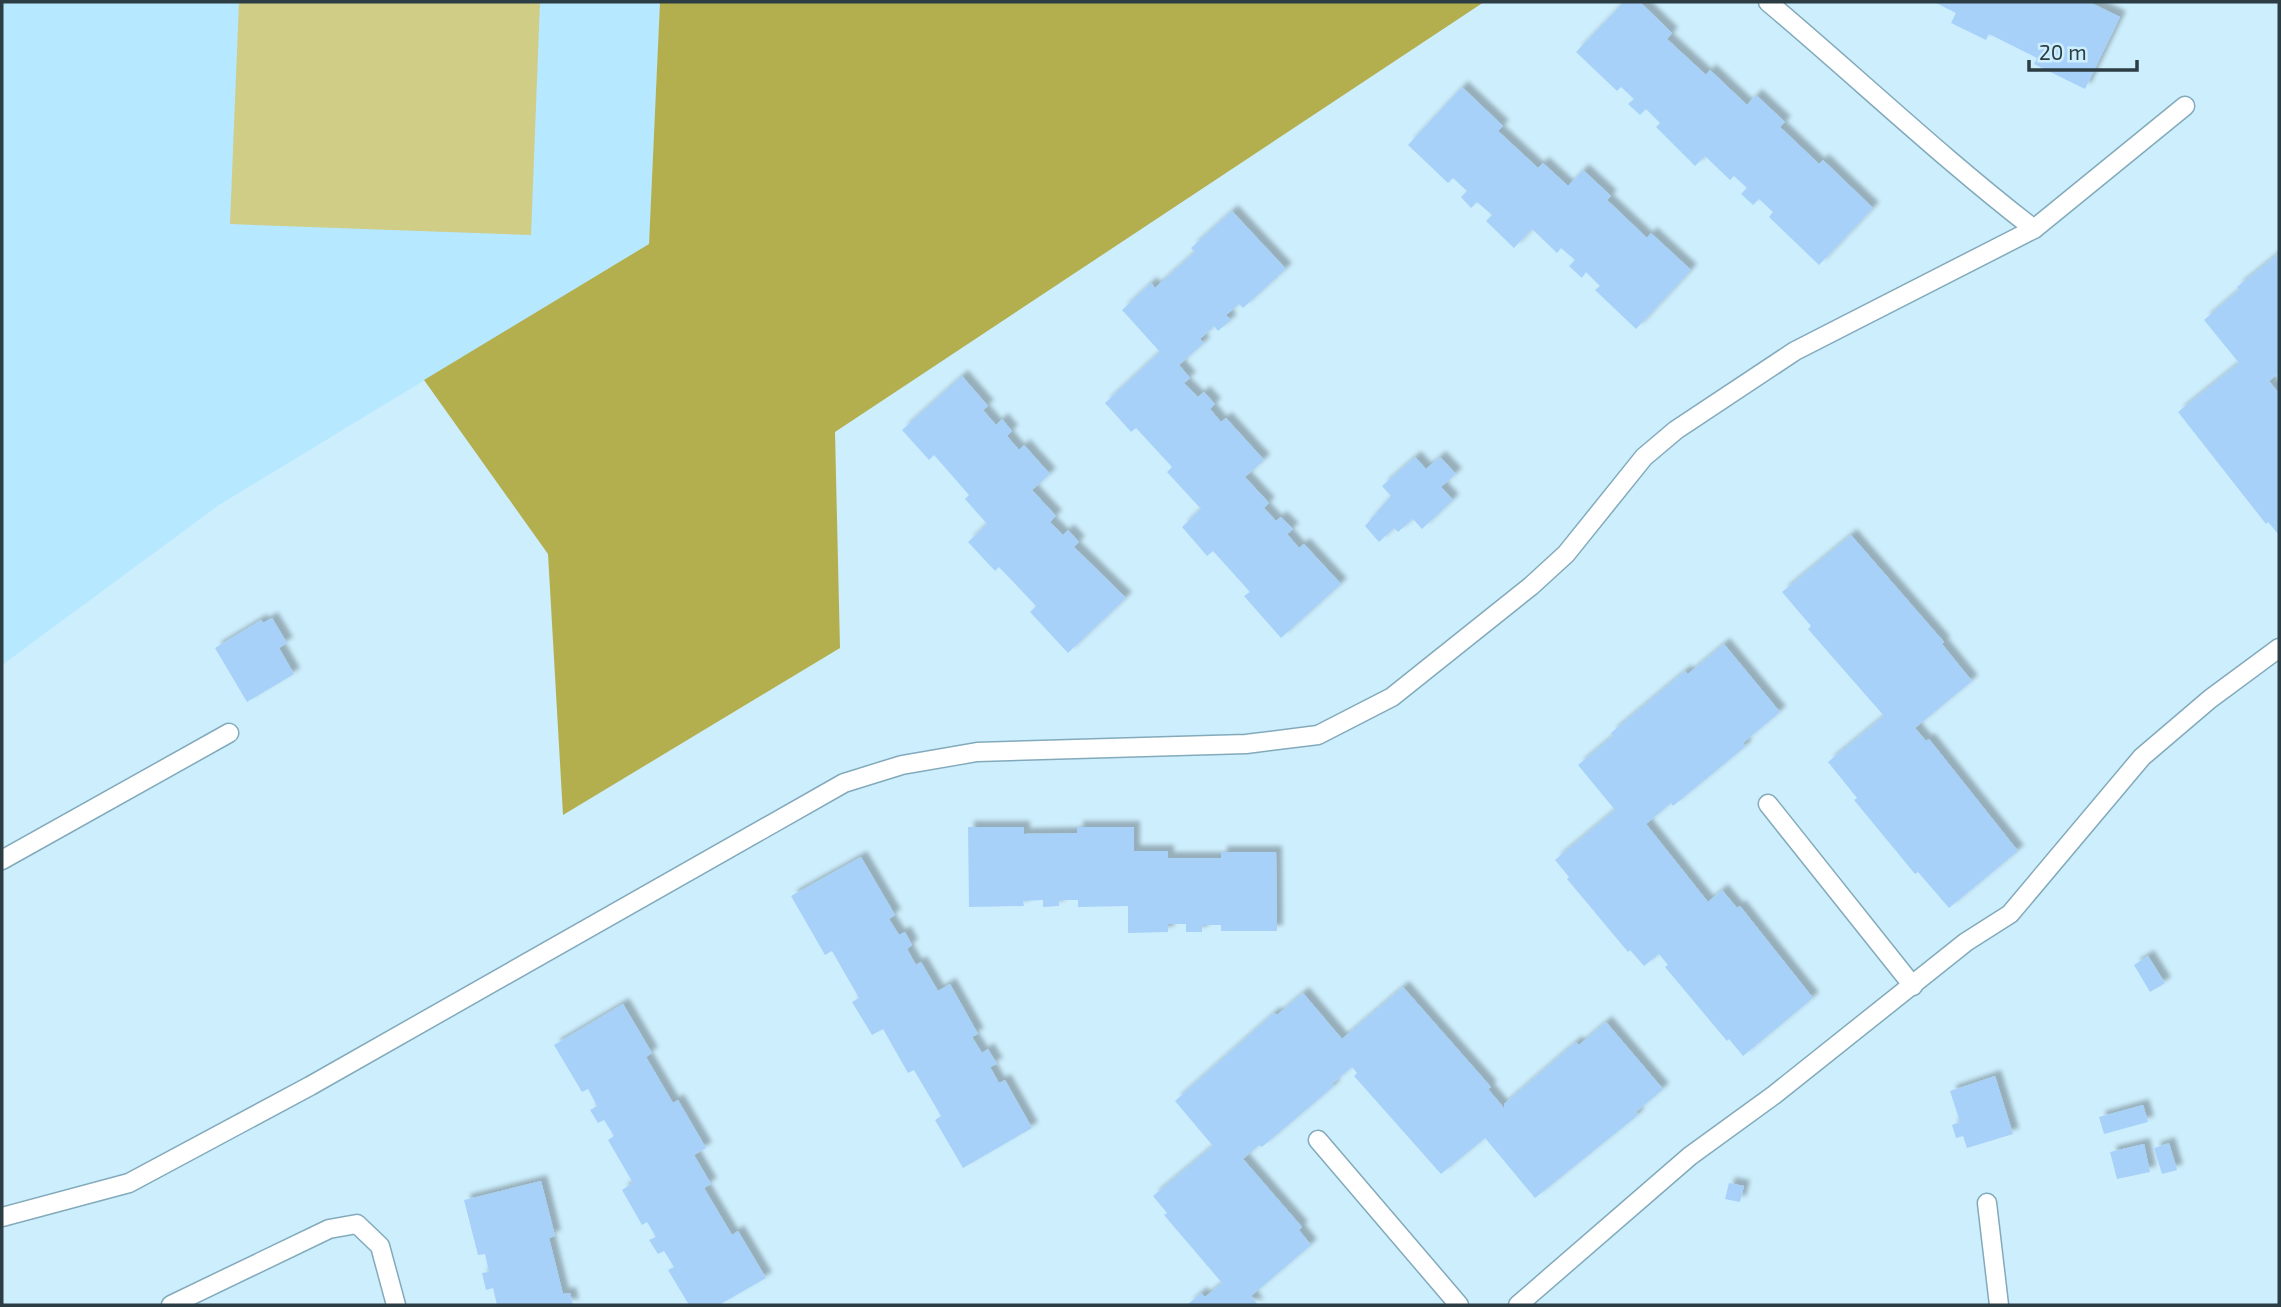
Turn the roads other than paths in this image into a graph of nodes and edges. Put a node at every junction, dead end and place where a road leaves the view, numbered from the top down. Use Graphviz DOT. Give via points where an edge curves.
graph roads {
  1 [pos="1768,2"];
  2 [pos="2185,106"];
  3 [pos="2035,229"];
  4 [pos="2279,648"];
  5 [pos="229,733"];
  6 [pos="1768,804"];
  7 [pos="2,860"];
  8 [pos="1913,986"];
  9 [pos="1318,1140"];
  10 [pos="1987,1203"];
  11 [pos="2,1217"];
  12 [pos="171,1305"];
  13 [pos="396,1305"];
  14 [pos="1459,1305"];
  15 [pos="1518,1305"];
  16 [pos="1999,1305"];
  1 -- 3 [label="lane" via="1971,180"];
  2 -- 3 [label="lane"];
  3 -- 11 [label="lane" via="1795,351 1676,430 1644,457 1566,554 1531,586 1392,697 1318,735 1246,744 977,752 902,765 844,783 323,1080 130,1183"];
  4 -- 8 [label="lane" via="2142,757 2010,914 1966,942"];
  5 -- 7 [label="lane"];
  6 -- 8 [label="lane"];
  8 -- 15 [label="lane" via="1690,1156"];
  9 -- 14 [label="lane"];
  10 -- 16 [label="lane"];
  12 -- 13 [label="lane" via="329,1229 357,1224 380,1247"];
}
